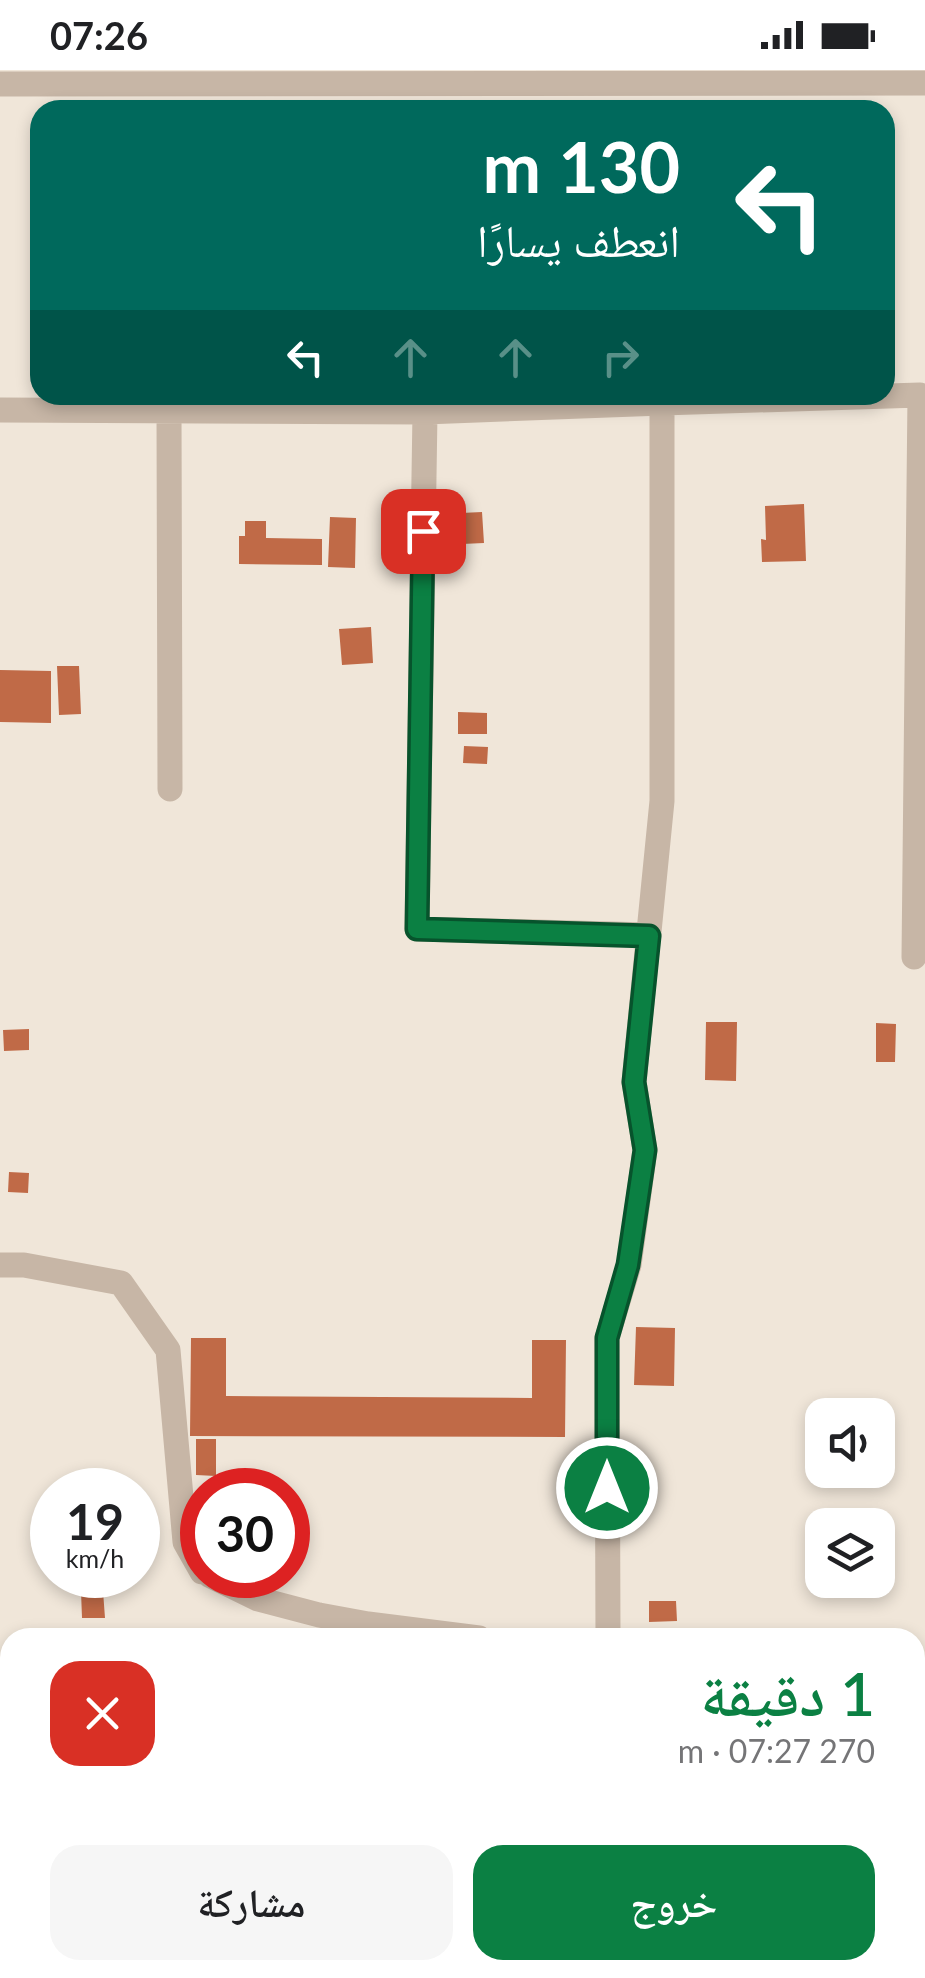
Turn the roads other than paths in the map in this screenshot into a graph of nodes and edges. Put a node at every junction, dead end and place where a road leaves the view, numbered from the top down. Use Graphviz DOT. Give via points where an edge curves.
graph roads {
  1 [pos="506,77"];
  2 [pos="925,83"];
  3 [pos="0,84"];
  4 [pos="421,97"];
  5 [pos="895,396"];
  6 [pos="361,405"];
  7 [pos="425,405"];
  8 [pos="662,405"];
  9 [pos="0,410"];
  10 [pos="168,411"];
  11 [pos="170,789"];
  12 [pos="649,936"];
  13 [pos="914,957"];
  14 [pos="0,1265"];
  15 [pos="180,1486"];
  16 [pos="256,1598"];
  17 [pos="400,1628"];
  18 [pos="608,1628"];
  1 -- 2 [label="street"];
  1 -- 4 [label="street"];
  3 -- 4 [label="street"];
  5 -- 13 [label="street" via="920,395"];
  6 -- 10 [label="street"];
  7 -- 12 [label="street" via="417,929"];
  8 -- 12 [label="street" via="662,802"];
  9 -- 10 [label="street"];
  10 -- 11 [label="street"];
  12 -- 18 [label="street" via="634,1082 645,1150 628,1265 607,1338"];
  14 -- 15 [label="street" via="120,1283 168,1350"];
  16 -- 17 [label="street"];
}
